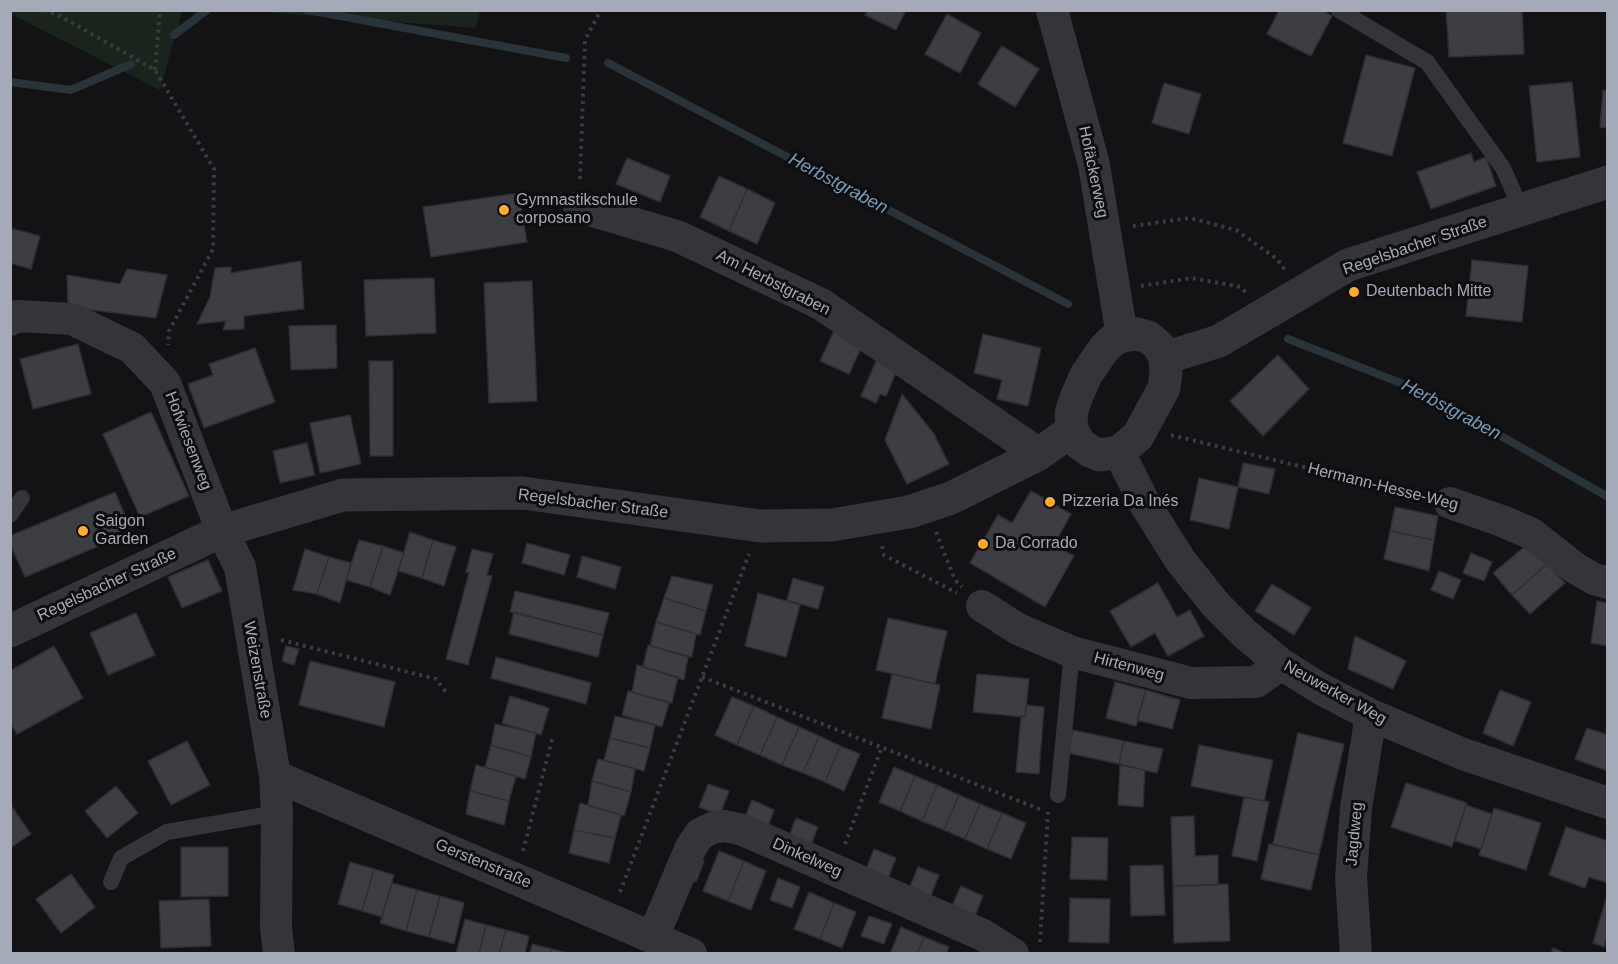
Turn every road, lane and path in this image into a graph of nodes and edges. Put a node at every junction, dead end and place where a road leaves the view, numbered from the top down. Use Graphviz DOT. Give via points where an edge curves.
graph roads {
  1 [pos="44,10"];
  2 [pos="160,10"];
  3 [pos="601,10"];
  4 [pos="1052,10"];
  5 [pos="1339,10"];
  6 [pos="154,70"];
  7 [pos="1608,183"];
  8 [pos="579,207"];
  9 [pos="1522,211"];
  10 [pos="1105,230"];
  11 [pos="1113,291"];
  12 [pos="1301,293"];
  13 [pos="1266,313"];
  14 [pos="10,320"];
  15 [pos="1122,336"];
  16 [pos="1165,358"];
  17 [pos="165,383"];
  18 [pos="1144,425"];
  19 [pos="1072,430"];
  20 [pos="1119,452"];
  21 [pos="1039,454"];
  22 [pos="22,498"];
  23 [pos="1450,502"];
  24 [pos="926,507"];
  25 [pos="10,515"];
  26 [pos="874,518"];
  27 [pos="760,526"];
  28 [pos="222,531"];
  29 [pos="955,580"];
  30 [pos="1608,583"];
  31 [pos="982,606"];
  32 [pos="10,631"];
  33 [pos="251,633"];
  34 [pos="1072,652"];
  35 [pos="1281,664"];
  36 [pos="702,677"];
  37 [pos="446,692"];
  38 [pos="1371,715"];
  39 [pos="553,736"];
  40 [pos="882,747"];
  41 [pos="275,776"];
  42 [pos="1058,795"];
  43 [pos="1608,803"];
  44 [pos="1048,812"];
  45 [pos="277,813"];
  46 [pos="835,870"];
  47 [pos="516,878"];
  48 [pos="111,882"];
  49 [pos="609,917"];
  50 [pos="653,937"];
  51 [pos="279,954"];
  52 [pos="691,954"];
  53 [pos="1013,954"];
  54 [pos="1356,954"];
  1 -- 6 [label="path"];
  2 -- 6 [label="path"];
  3 -- 8 [label="path" via="585,40"];
  4 -- 10 [label="street, Hofäckerweg" via="1094,165"];
  5 -- 9 [label="lane" via="1427,63 1503,168"];
  6 -- 17 [label="path" via="214,169 213,249 169,330"];
  7 -- 9 [label="street, Regelsbacher Straße"];
  8 -- 21 [label="street, Am Herbstgraben" via="677,236 821,304"];
  9 -- 12 [label="street, Regelsbacher Straße" via="1348,265"];
  10 -- 11 [label="street, Hofäckerweg"];
  10 -- 12 [label="path" via="1190,218 1236,230 1277,259"];
  11 -- 13 [label="path" via="1192,278 1241,287"];
  11 -- 15 [label="street, Hofäckerweg"];
  12 -- 13 [label="street, Regelsbacher Straße"];
  13 -- 16 [label="street, Regelsbacher Straße" via="1219,341"];
  14 -- 17 [label="street, Hofwiesenweg" via="17,316 72,319 132,348"];
  15 -- 16 [label="street" via="1148,337"];
  15 -- 19 [label="street" via="1102,350 1086,375 1071,414"];
  16 -- 18 [label="street" via="1164,388"];
  17 -- 28 [label="street, Hofwiesenweg"];
  18 -- 20 [label="street" via="1138,436"];
  18 -- 23 [label="path, Hermann-Hesse-Weg"];
  19 -- 20 [label="street" via="1080,444 1090,451 1100,455"];
  19 -- 21 [label="street, Regelsbacher Straße"];
  20 -- 35 [label="street, Neuwerker Weg" via="1180,561 1216,605"];
  21 -- 24 [label="street, Regelsbacher Straße"];
  22 -- 25 [label="lane"];
  23 -- 30 [label="street, Hermann-Hesse-Weg" via="1532,534 1575,568"];
  24 -- 26 [label="street, Regelsbacher Straße"];
  24 -- 29 [label="path"];
  26 -- 27 [label="street, Regelsbacher Straße" via="832,525"];
  26 -- 31 [label="path" via="884,555"];
  27 -- 28 [label="street, Regelsbacher Straße" via="511,493 343,495"];
  27 -- 36 [label="path"];
  28 -- 32 [label="street, Regelsbacher Straße"];
  28 -- 33 [label="street, Weizenstraße" via="240,567"];
  31 -- 34 [label="street, Hirtenweg" via="1018,629"];
  33 -- 37 [label="path" via="436,678"];
  33 -- 41 [label="street, Weizenstraße"];
  34 -- 35 [label="street, Hirtenweg" via="1191,683 1256,682"];
  34 -- 42 [label="lane"];
  35 -- 38 [label="street, Neuwerker Weg"];
  36 -- 40 [label="path"];
  36 -- 49 [label="path"];
  38 -- 43 [label="street, Neuwerker Weg" via="1463,754"];
  38 -- 54 [label="street, Jagdweg" via="1356,808 1351,878"];
  39 -- 47 [label="path"];
  40 -- 44 [label="path"];
  40 -- 46 [label="path"];
  41 -- 45 [label="street, Weizenstraße"];
  41 -- 47 [label="street, Gerstenstraße"];
  45 -- 48 [label="lane" via="167,832 122,858"];
  45 -- 51 [label="street, Weizenstraße"];
  46 -- 50 [label="street, Dinkelweg" via="743,830 712,828 700,834 691,847"];
  46 -- 53 [label="street, Dinkelweg" via="984,935"];
  47 -- 49 [label="street, Gerstenstraße"];
  49 -- 50 [label="street, Gerstenstraße"];
  50 -- 52 [label="street, Gerstenstraße"];
}
